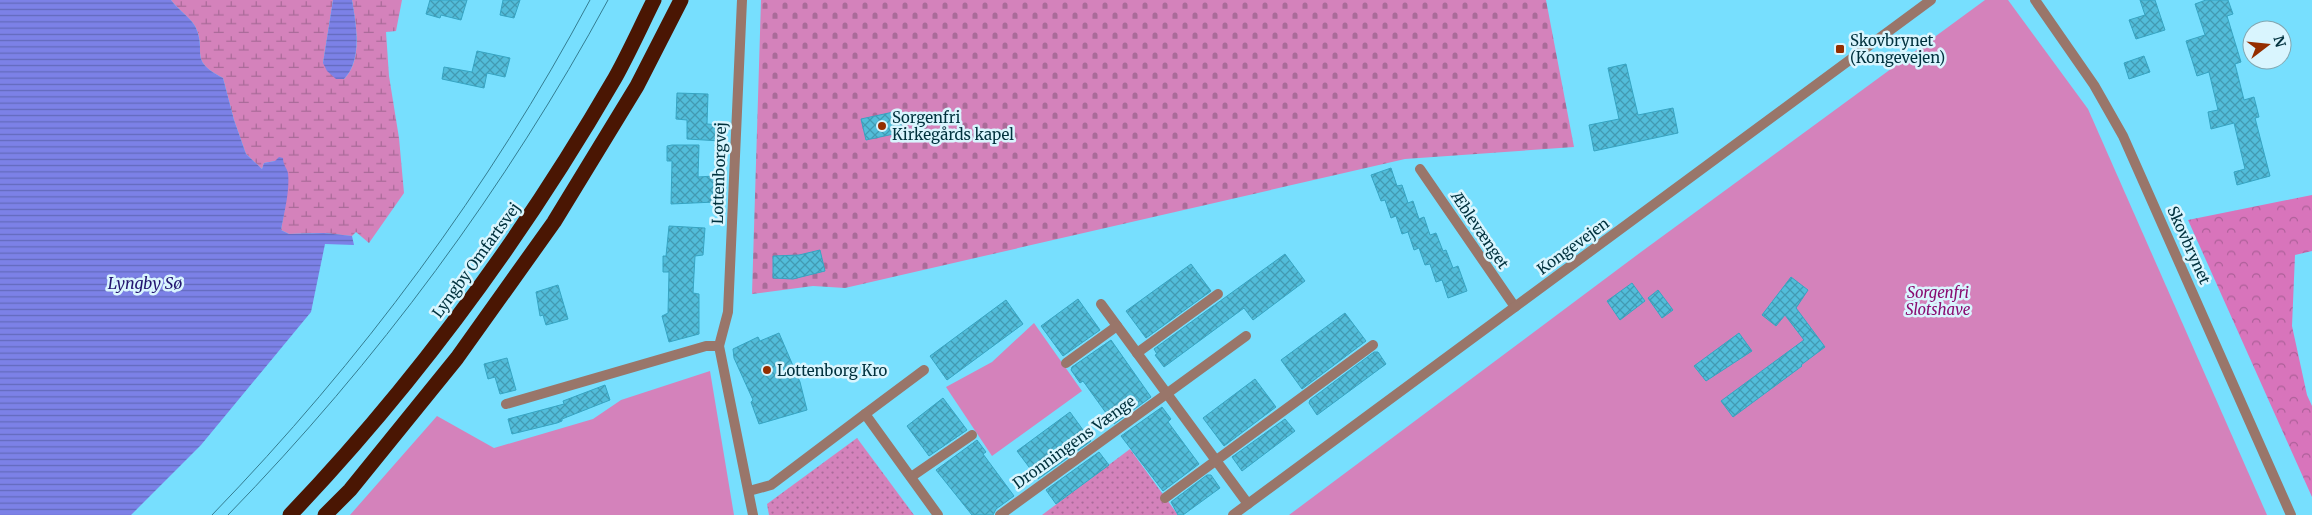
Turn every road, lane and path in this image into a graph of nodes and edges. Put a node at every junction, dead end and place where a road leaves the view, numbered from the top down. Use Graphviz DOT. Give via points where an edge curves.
graph roads {
  1 [pos="654,0"];
  2 [pos="681,0"];
  3 [pos="742,0"];
  4 [pos="1931,0"];
  5 [pos="2036,0"];
  6 [pos="1420,169"];
  7 [pos="1218,294"];
  8 [pos="1101,304"];
  9 [pos="1515,307"];
  10 [pos="1117,326"];
  11 [pos="1246,336"];
  12 [pos="1372,344"];
  13 [pos="719,346"];
  14 [pos="1137,353"];
  15 [pos="1066,363"];
  16 [pos="924,370"];
  17 [pos="1166,393"];
  18 [pos="506,404"];
  19 [pos="865,414"];
  20 [pos="972,435"];
  21 [pos="1215,460"];
  22 [pos="911,477"];
  23 [pos="749,492"];
  24 [pos="1165,498"];
  25 [pos="1248,504"];
  26 [pos="290,515"];
  27 [pos="325,515"];
  28 [pos="753,515"];
  29 [pos="938,515"];
  30 [pos="1000,515"];
  31 [pos="1233,515"];
  32 [pos="2291,515"];
  1 -- 26 [label="highway, Lyngby Omfartsvej" via="616,77 533,211 435,346 333,470"];
  2 -- 27 [label="highway" via="637,86 554,222 457,358 350,490"];
  3 -- 13 [label="street, Lottenborgvej" via="728,312"];
  4 -- 9 [label="street, Kongevejen"];
  5 -- 32 [label="street, Skovbrynet" via="2094,86 2123,136"];
  6 -- 9 [label="street, Æblevænget"];
  7 -- 14 [label="street"];
  8 -- 10 [label="street"];
  9 -- 25 [label="street, Kongevejen"];
  10 -- 14 [label="street"];
  10 -- 15 [label="street"];
  11 -- 17 [label="street, Dronningens Vænge"];
  12 -- 21 [label="street"];
  13 -- 18 [label="street" via="706,346"];
  13 -- 23 [label="street, Lottenborgvej"];
  14 -- 17 [label="street"];
  16 -- 19 [label="street"];
  17 -- 21 [label="street"];
  17 -- 30 [label="street, Dronningens Vænge"];
  19 -- 22 [label="street"];
  19 -- 23 [label="street" via="771,485"];
  20 -- 22 [label="street"];
  21 -- 24 [label="street"];
  21 -- 25 [label="street"];
  22 -- 29 [label="street"];
  23 -- 28 [label="street, Lottenborgvej"];
  25 -- 31 [label="street, Kongevejen"];
}
